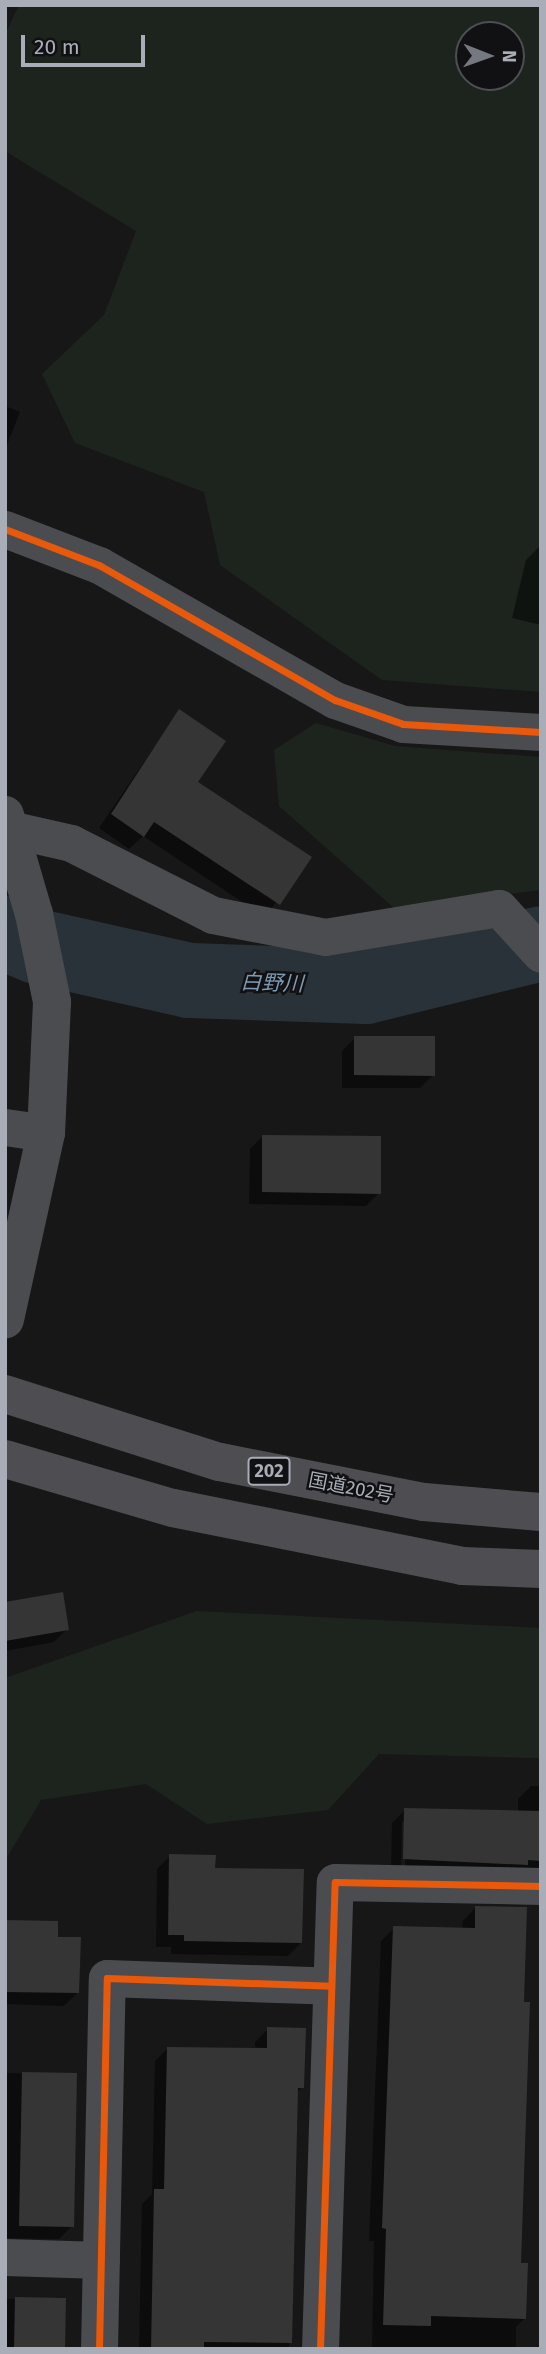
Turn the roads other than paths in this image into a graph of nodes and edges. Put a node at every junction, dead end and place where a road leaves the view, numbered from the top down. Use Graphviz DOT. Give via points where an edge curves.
graph roads {
  1 [pos="5,529"];
  2 [pos="541,732"];
  3 [pos="7,824"];
  4 [pos="541,954"];
  5 [pos="5,1127"];
  6 [pos="46,1133"];
  7 [pos="5,1320"];
  8 [pos="5,1394"];
  9 [pos="5,1459"];
  10 [pos="541,1512"];
  11 [pos="541,1569"];
  12 [pos="541,1886"];
  13 [pos="331,1986"];
  14 [pos="5,2257"];
  15 [pos="101,2260"];
  16 [pos="99,2349"];
  17 [pos="320,2349"];
  1 -- 2 [label="street" via="99,565 335,700 403,723"];
  3 -- 4 [label="street" via="71,843 213,915 326,937 499,908"];
  3 -- 6 [label="street" via="52,1002"];
  5 -- 6 [label="street"];
  6 -- 7 [label="street"];
  8 -- 10 [label="highway, 国道202号 / 202" via="220,1462 424,1502"];
  9 -- 11 [label="highway" via="173,1508 462,1566"];
  12 -- 13 [label="street" via="335,1882"];
  13 -- 15 [label="street" via="107,1978"];
  13 -- 17 [label="street"];
  14 -- 15 [label="street"];
  15 -- 16 [label="street"];
}
